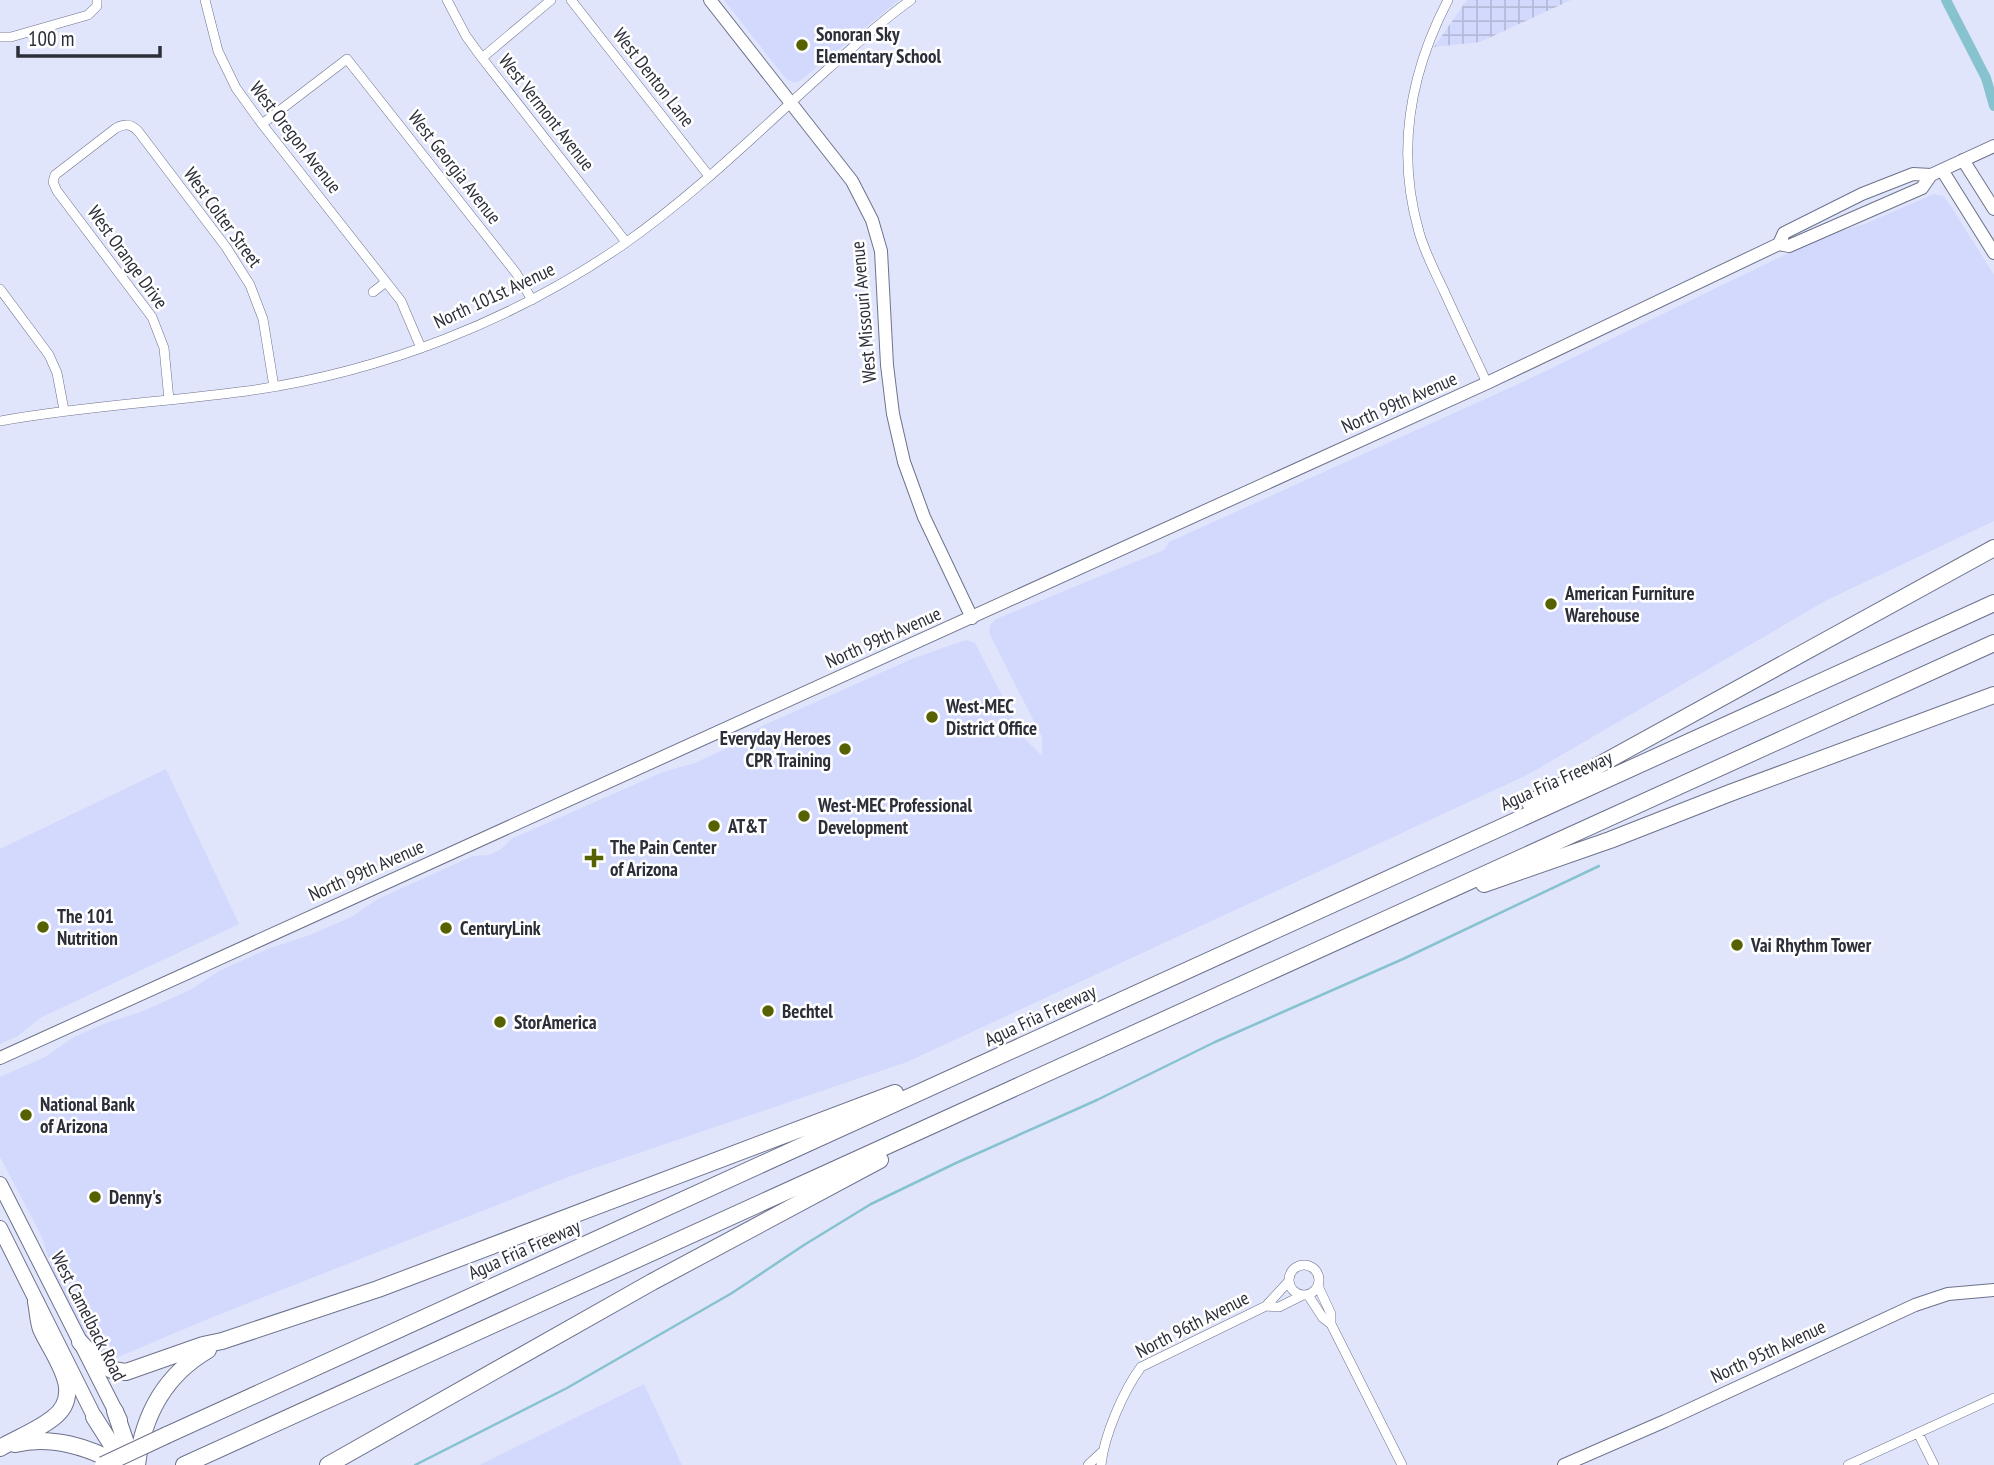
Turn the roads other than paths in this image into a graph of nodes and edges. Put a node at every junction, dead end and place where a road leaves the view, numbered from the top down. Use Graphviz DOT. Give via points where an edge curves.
graph roads {
  1 [pos="97,0"];
  2 [pos="205,0"];
  3 [pos="447,0"];
  4 [pos="551,0"];
  5 [pos="571,0"];
  6 [pos="710,0"];
  7 [pos="911,0"];
  8 [pos="1448,0"];
  9 [pos="0,37"];
  10 [pos="482,58"];
  11 [pos="791,103"];
  12 [pos="262,124"];
  13 [pos="1994,146"];
  14 [pos="1963,160"];
  15 [pos="1936,172"];
  16 [pos="709,176"];
  17 [pos="53,182"];
  18 [pos="1994,209"];
  19 [pos="626,242"];
  20 [pos="1994,253"];
  21 [pos="386,282"];
  22 [pos="0,289"];
  23 [pos="373,292"];
  24 [pos="533,300"];
  25 [pos="421,348"];
  26 [pos="1487,383"];
  27 [pos="274,387"];
  28 [pos="169,400"];
  29 [pos="64,410"];
  30 [pos="0,421"];
  31 [pos="1994,548"];
  32 [pos="1994,603"];
  33 [pos="972,618"];
  34 [pos="1994,643"];
  35 [pos="1994,695"];
  36 [pos="1393,877"];
  37 [pos="1409,909"];
  38 [pos="0,1058"];
  39 [pos="973,1069"];
  40 [pos="987,1101"];
  41 [pos="0,1184"];
  42 [pos="0,1228"];
  43 [pos="1289,1281"];
  44 [pos="1318,1286"];
  45 [pos="1994,1290"];
  46 [pos="1306,1295"];
  47 [pos="36,1302"];
  48 [pos="1266,1306"];
  49 [pos="1331,1324"];
  50 [pos="80,1342"];
  51 [pos="222,1342"];
  52 [pos="1994,1398"];
  53 [pos="115,1411"];
  54 [pos="94,1417"];
  55 [pos="1918,1433"];
  56 [pos="0,1448"];
  57 [pos="1102,1452"];
  58 [pos="127,1464"];
  59 [pos="184,1465"];
  60 [pos="328,1465"];
  61 [pos="1088,1465"];
  62 [pos="1101,1465"];
  63 [pos="1402,1465"];
  64 [pos="1564,1465"];
  65 [pos="1848,1465"];
  66 [pos="1934,1465"];
  1 -- 9 [label="street" via="88,15"];
  2 -- 12 [label="street, West Oregon Avenue" via="226,69"];
  3 -- 10 [label="street, West Vermont Avenue"];
  4 -- 10 [label="street"];
  5 -- 16 [label="street, West Denton Lane"];
  6 -- 11 [label="main road, West Missouri Avenue"];
  7 -- 11 [label="street, North 101st Avenue"];
  8 -- 26 [label="street" via="1415,84 1408,145 1410,181 1423,243"];
  10 -- 19 [label="street, West Vermont Avenue"];
  11 -- 16 [label="street, North 101st Avenue"];
  11 -- 33 [label="main road, West Missouri Avenue" via="852,181 872,220 882,258 891,402 904,462 924,517"];
  12 -- 21 [label="street, West Oregon Avenue"];
  12 -- 24 [label="street, West Georgia Avenue" via="347,59"];
  13 -- 14 [label="main road, North 99th Avenue"];
  14 -- 15 [label="main road, North 99th Avenue"];
  14 -- 18 [label="main road"];
  15 -- 20 [label="main road"];
  15 -- 26 [label="main road, North 99th Avenue" via="1922,188 1789,246 1779,244"];
  16 -- 19 [label="street, North 101st Avenue"];
  17 -- 27 [label="street, West Colter Street" via="55,174 116,128 133,126 244,272 263,319"];
  17 -- 28 [label="street, West Orange Drive" via="152,317 164,348"];
  19 -- 24 [label="street, North 101st Avenue"];
  21 -- 23 [label="street"];
  21 -- 25 [label="street, West Oregon Avenue" via="406,310"];
  22 -- 29 [label="street" via="49,355"];
  24 -- 25 [label="street, North 101st Avenue"];
  25 -- 27 [label="street, North 101st Avenue" via="346,372"];
  26 -- 33 [label="main road, North 99th Avenue"];
  27 -- 28 [label="street, North 101st Avenue"];
  28 -- 29 [label="street, North 101st Avenue"];
  29 -- 30 [label="street, North 101st Avenue"];
  31 -- 36 [label="highway"];
  32 -- 36 [label="highway, Agua Fria Freeway"];
  33 -- 38 [label="main road, North 99th Avenue"];
  34 -- 37 [label="highway"];
  35 -- 37 [label="highway" via="1609,840"];
  36 -- 39 [label="highway, Agua Fria Freeway"];
  37 -- 40 [label="highway"];
  39 -- 51 [label="highway" via="893,1093 377,1289"];
  39 -- 58 [label="highway, Agua Fria Freeway, bridge" via="167,1435"];
  40 -- 59 [label="highway"];
  40 -- 60 [label="highway"];
  41 -- 50 [label="main road, West Camelback Road"];
  42 -- 47 [label="main road, West Camelback Road"];
  43 -- 44 [label="street" via="1295,1269 1307,1266 1318,1274"];
  43 -- 46 [label="street" via="1292,1289"];
  43 -- 48 [label="street, North 96th Avenue"];
  44 -- 46 [label="street"];
  44 -- 49 [label="street"];
  45 -- 64 [label="main road, North 95th Avenue" via="1948,1294 1907,1308"];
  46 -- 48 [label="street, North 96th Avenue" via="1279,1307"];
  46 -- 49 [label="street"];
  47 -- 54 [label="main road, West Camelback Road"];
  47 -- 56 [label="highway" via="40,1326 64,1374 68,1395 51,1420"];
  48 -- 57 [label="street, North 96th Avenue" via="1142,1367 1130,1382"];
  49 -- 63 [label="street"];
  50 -- 51 [label="highway" via="103,1366 126,1372"];
  50 -- 53 [label="main road, West Camelback Road"];
  51 -- 58 [label="highway" via="186,1364 164,1388"];
  52 -- 55 [label="street"];
  53 -- 58 [label="highway"];
  54 -- 58 [label="highway"];
  55 -- 65 [label="street"];
  55 -- 66 [label="street"];
  56 -- 58 [label="highway" via="43,1441"];
  57 -- 61 [label="street, North 96th Avenue"];
  57 -- 62 [label="street, North 96th Avenue"];
}
